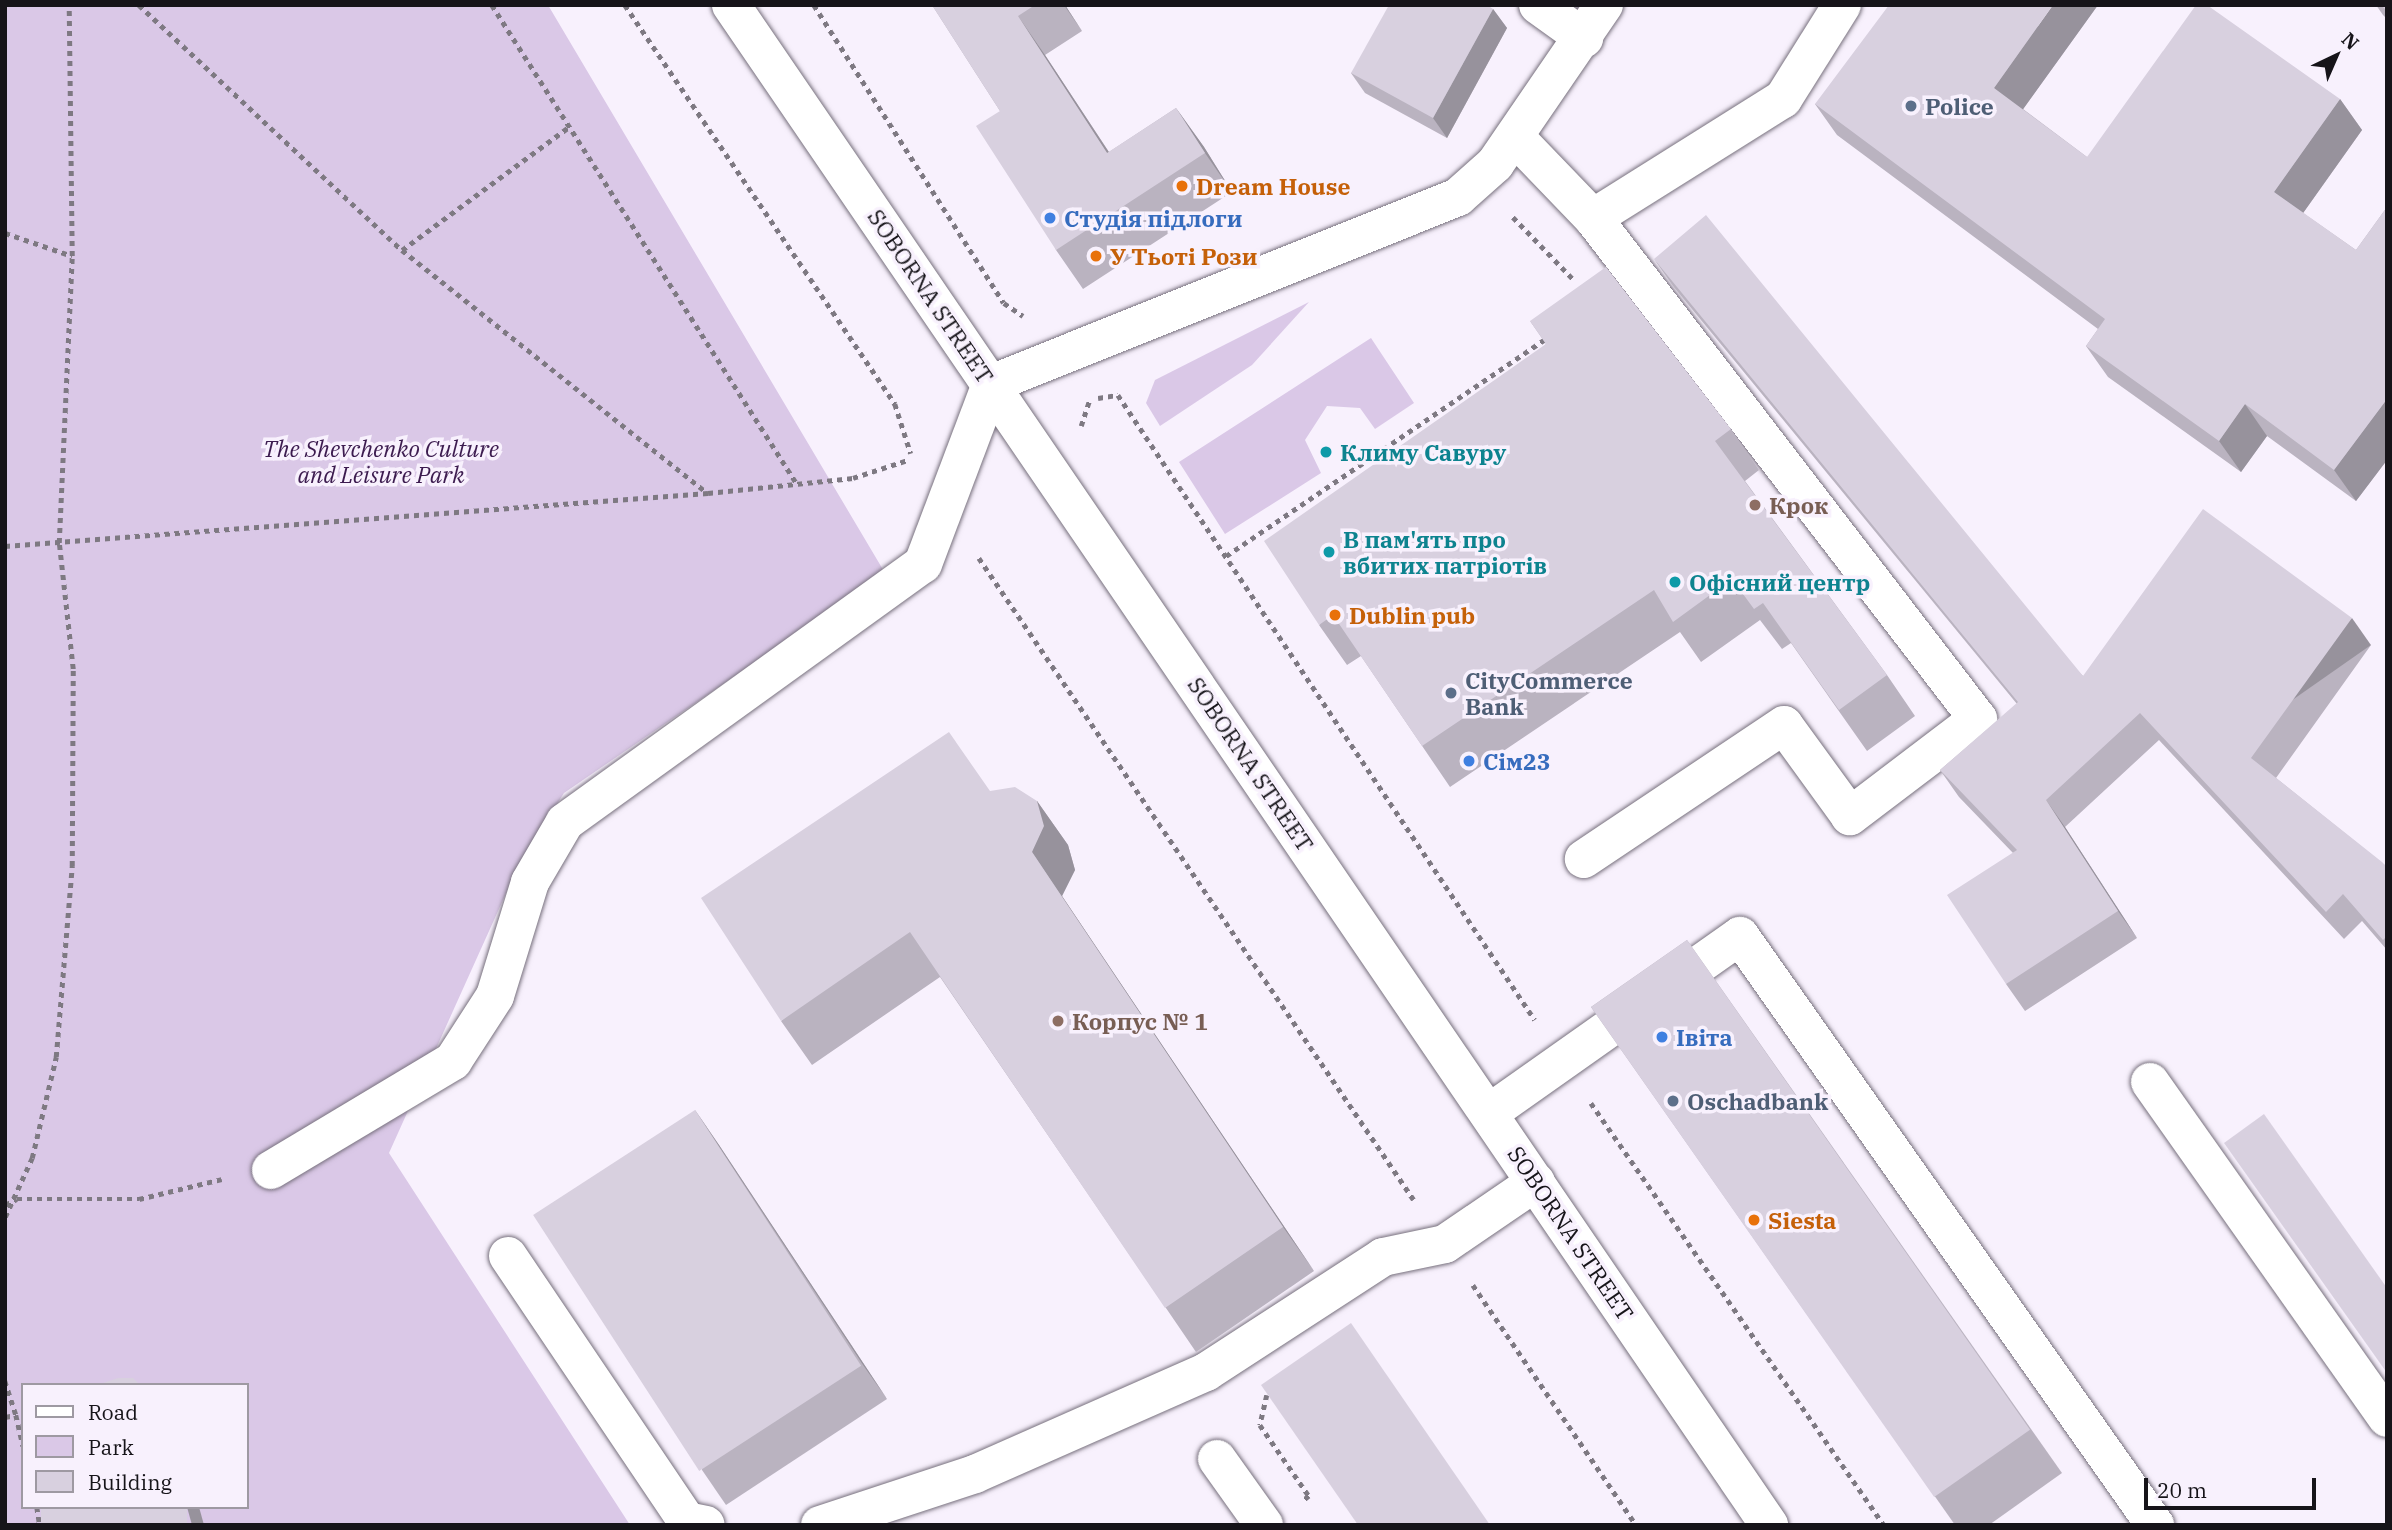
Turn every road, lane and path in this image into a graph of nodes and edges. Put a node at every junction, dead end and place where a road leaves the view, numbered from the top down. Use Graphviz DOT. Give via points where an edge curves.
graph roads {
  1 [pos="69,5"];
  2 [pos="139,5"];
  3 [pos="492,5"];
  4 [pos="625,5"];
  5 [pos="732,5"];
  6 [pos="814,5"];
  7 [pos="1538,5"];
  8 [pos="1604,5"];
  9 [pos="1842,5"];
  10 [pos="1584,38"];
  11 [pos="569,127"];
  12 [pos="1515,137"];
  13 [pos="1592,218"];
  14 [pos="1503,220"];
  15 [pos="5,233"];
  16 [pos="402,250"];
  17 [pos="72,257"];
  18 [pos="1578,285"];
  19 [pos="1033,323"];
  20 [pos="1550,336"];
  21 [pos="991,384"];
  22 [pos="1096,391"];
  23 [pos="1084,393"];
  24 [pos="1088,399"];
  25 [pos="1080,428"];
  26 [pos="912,459"];
  27 [pos="797,484"];
  28 [pos="708,493"];
  29 [pos="944,506"];
  30 [pos="59,543"];
  31 [pos="5,546"];
  32 [pos="1226,556"];
  33 [pos="1584,859"];
  34 [pos="1563,1063"];
  35 [pos="2150,1082"];
  36 [pos="1489,1112"];
  37 [pos="271,1170"];
  38 [pos="1536,1181"];
  39 [pos="17,1199"];
  40 [pos="5,1205"];
  41 [pos="5,1217"];
  42 [pos="1445,1244"];
  43 [pos="508,1256"];
  44 [pos="5,1381"];
  45 [pos="1265,1396"];
  46 [pos="16,1415"];
  47 [pos="5,1417"];
  48 [pos="2387,1418"];
  49 [pos="21,1437"];
  50 [pos="1217,1459"];
  51 [pos="1309,1496"];
  52 [pos="706,1525"];
  53 [pos="820,1525"];
  54 [pos="1264,1525"];
  55 [pos="1636,1525"];
  56 [pos="1769,1525"];
  57 [pos="1884,1525"];
  58 [pos="2155,1525"];
  1 -- 17 [label="path"];
  2 -- 16 [label="path"];
  3 -- 11 [label="path"];
  4 -- 26 [label="path" via="895,404"];
  5 -- 21 [label="main road, SOBORNA STREET"];
  6 -- 19 [label="path" via="1004,303"];
  7 -- 10 [label="main road"];
  8 -- 10 [label="main road"];
  9 -- 13 [label="main road" via="1783,99"];
  10 -- 12 [label="main road"];
  11 -- 16 [label="path"];
  11 -- 27 [label="path"];
  12 -- 13 [label="main road"];
  12 -- 21 [label="main road" via="1458,197"];
  13 -- 33 [label="main road" via="1978,719 1850,816 1784,725"];
  14 -- 18 [label="path" via="1515,216"];
  15 -- 17 [label="path"];
  16 -- 28 [label="path"];
  17 -- 30 [label="path"];
  20 -- 32 [label="path"];
  21 -- 29 [label="main road"];
  21 -- 36 [label="main road, SOBORNA STREET"];
  22 -- 24 [label="path"];
  23 -- 24 [label="path"];
  24 -- 25 [label="path"];
  24 -- 32 [label="path" via="1118,394"];
  26 -- 27 [label="path" via="853,478"];
  26 -- 29 [label="path"];
  27 -- 28 [label="path"];
  28 -- 30 [label="path"];
  29 -- 37 [label="main road" via="923,564 565,822 530,882 495,996 453,1061"];
  29 -- 42 [label="path"];
  30 -- 31 [label="path"];
  30 -- 39 [label="path" via="73,668 72,866 56,1057"];
  32 -- 34 [label="path"];
  34 -- 36 [label="main road"];
  34 -- 57 [label="path"];
  34 -- 58 [label="main road" via="1740,936"];
  35 -- 48 [label="main road"];
  36 -- 38 [label="main road, SOBORNA STREET"];
  37 -- 39 [label="path" via="139,1199"];
  38 -- 42 [label="main road"];
  38 -- 56 [label="main road, SOBORNA STREET"];
  39 -- 40 [label="path"];
  39 -- 41 [label="path"];
  42 -- 53 [label="main road" via="1383,1257 1206,1372 975,1475"];
  42 -- 55 [label="path"];
  43 -- 52 [label="main road" via="687,1521"];
  44 -- 46 [label="path"];
  45 -- 51 [label="path" via="1260,1425"];
  46 -- 47 [label="path"];
  46 -- 49 [label="path"];
  50 -- 54 [label="main road"];
}
